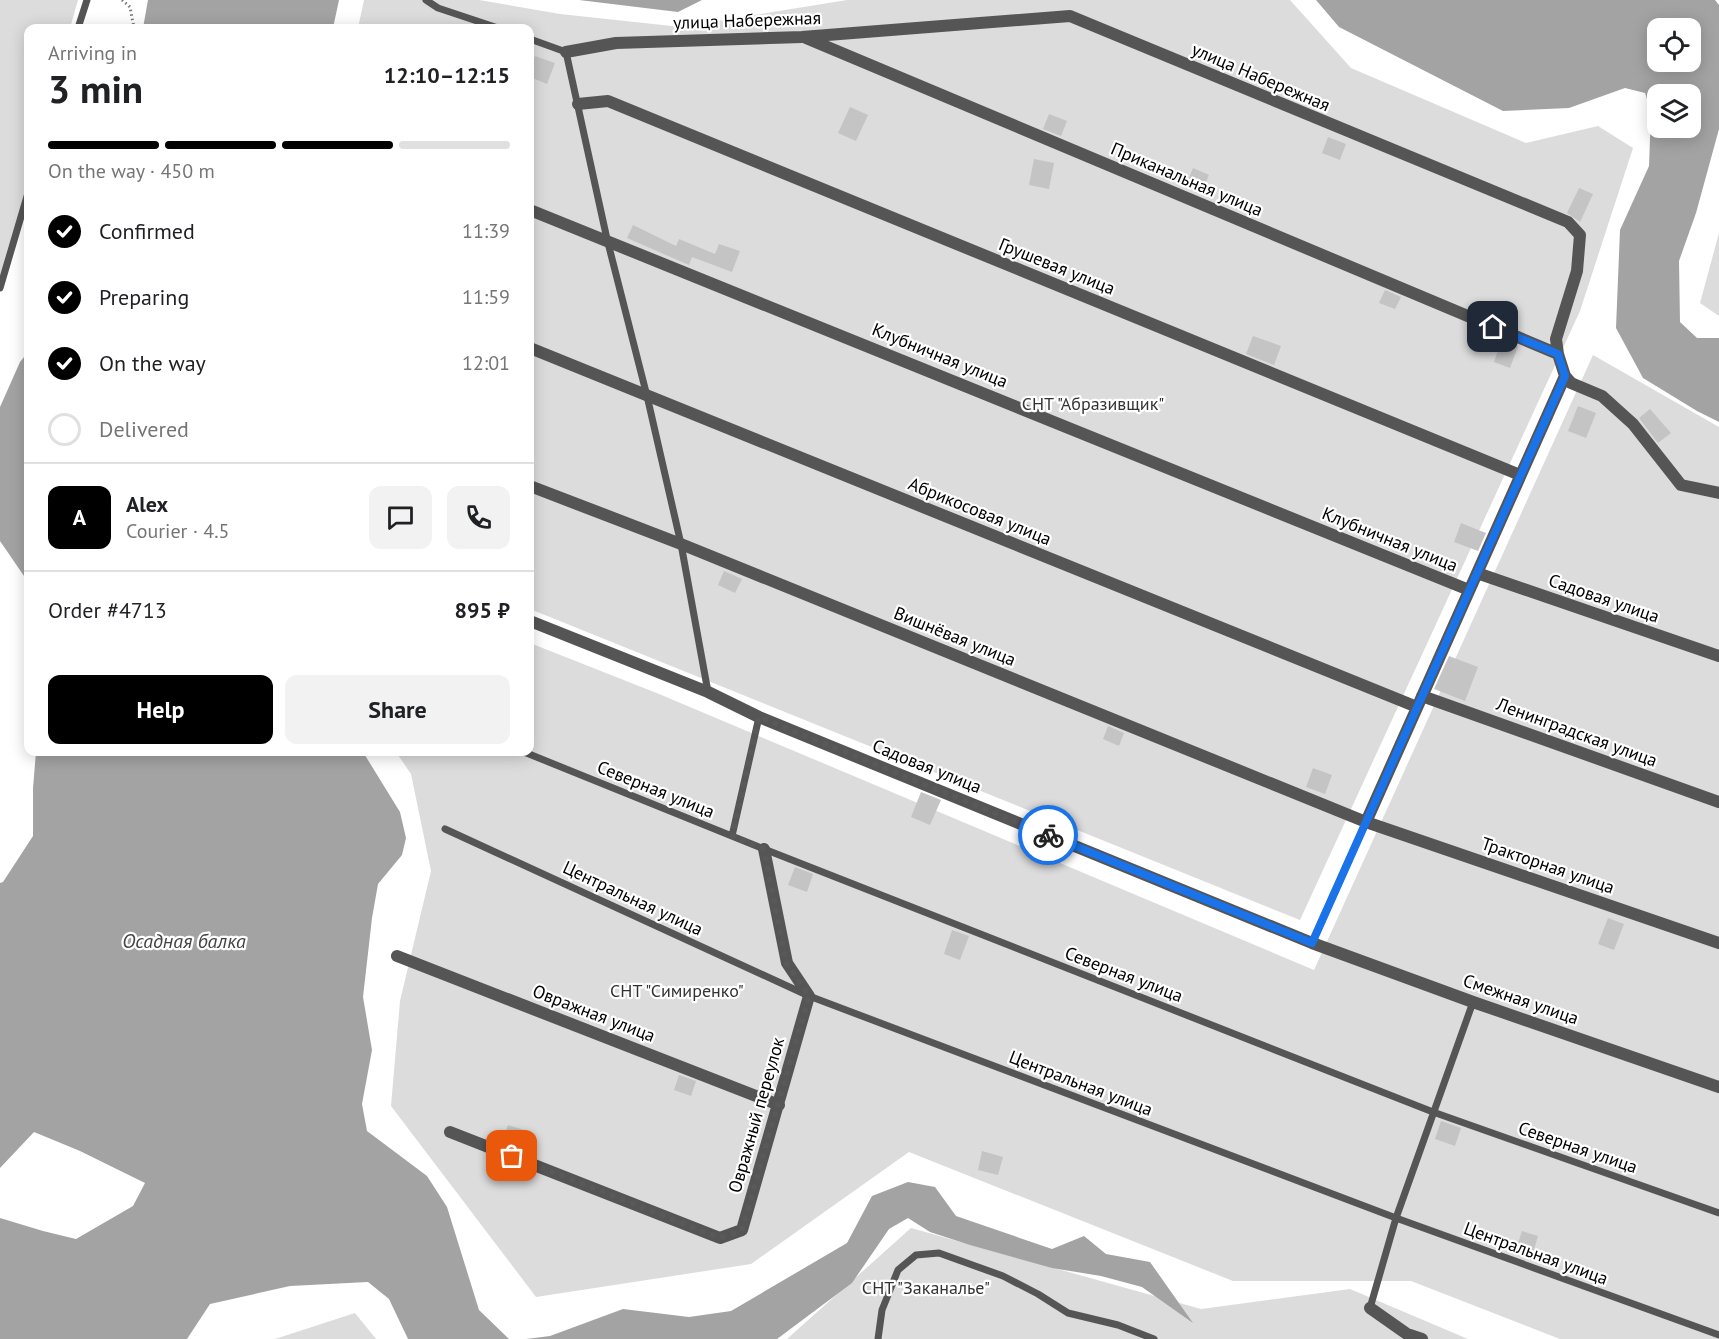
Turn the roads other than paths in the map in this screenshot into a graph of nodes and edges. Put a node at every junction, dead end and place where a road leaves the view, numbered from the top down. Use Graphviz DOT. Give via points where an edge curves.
graph roads {
  1 [pos="87,0"];
  2 [pos="426,0"];
  3 [pos="79,24"];
  4 [pos="486,24"];
  5 [pos="802,37"];
  6 [pos="534,40"];
  7 [pos="566,52"];
  8 [pos="578,104"];
  9 [pos="24,207"];
  10 [pos="534,212"];
  11 [pos="607,239"];
  12 [pos="0,288"];
  13 [pos="534,350"];
  14 [pos="1558,354"];
  15 [pos="1565,376"];
  16 [pos="647,396"];
  17 [pos="1520,475"];
  18 [pos="534,488"];
  19 [pos="1719,493"];
  20 [pos="681,544"];
  21 [pos="1477,573"];
  22 [pos="1469,590"];
  23 [pos="534,623"];
  24 [pos="1719,656"];
  25 [pos="708,692"];
  26 [pos="1420,701"];
  27 [pos="759,717"];
  28 [pos="534,756"];
  29 [pos="1719,802"];
  30 [pos="1366,822"];
  31 [pos="445,829"];
  32 [pos="732,836"];
  33 [pos="764,849"];
  34 [pos="1312,943"];
  35 [pos="1719,943"];
  36 [pos="397,956"];
  37 [pos="809,996"];
  38 [pos="1473,1002"];
  39 [pos="1719,1087"];
  40 [pos="779,1105"];
  41 [pos="1433,1112"];
  42 [pos="450,1132"];
  43 [pos="1719,1213"];
  44 [pos="1396,1218"];
  45 [pos="1370,1308"];
  46 [pos="1719,1335"];
  47 [pos="878,1339"];
  48 [pos="1154,1339"];
  49 [pos="1422,1339"];
  1 -- 3 [label="lane"];
  2 -- 4 [label="lane"];
  5 -- 7 [label="street, улица Набережная" via="616,43"];
  5 -- 14 [label="street, Приканальная улица"];
  5 -- 14 [label="street, улица Набережная" via="1070,16 1568,222 1581,235 1577,271 1556,339"];
  6 -- 7 [label="lane"];
  7 -- 8 [label="lane"];
  8 -- 11 [label="lane"];
  8 -- 17 [label="street, Грушевая улица" via="608,101"];
  9 -- 12 [label="lane"];
  10 -- 11 [label="street, Клубничная улица"];
  11 -- 16 [label="lane"];
  11 -- 22 [label="street, Клубничная улица"];
  13 -- 16 [label="street, Абрикосовая улица"];
  14 -- 15 [label="street, улица Набережная"];
  15 -- 17 [label="street"];
  15 -- 19 [label="street" via="1571,383 1602,396 1633,423 1681,485"];
  16 -- 20 [label="lane"];
  16 -- 26 [label="street, Абрикосовая улица"];
  17 -- 21 [label="street"];
  18 -- 20 [label="street, Вишнёвая улица"];
  20 -- 25 [label="lane"];
  20 -- 30 [label="street, Вишнёвая улица"];
  21 -- 22 [label="street"];
  21 -- 24 [label="street, Садовая улица"];
  22 -- 26 [label="street"];
  23 -- 25 [label="street, Садовая улица"];
  25 -- 27 [label="street, Садовая улица"];
  26 -- 29 [label="street, Ленинградская улица"];
  26 -- 30 [label="street"];
  27 -- 32 [label="lane"];
  27 -- 34 [label="street, Садовая улица"];
  28 -- 32 [label="lane, Северная улица"];
  30 -- 34 [label="lane"];
  30 -- 35 [label="street, Тракторная улица"];
  31 -- 37 [label="lane, Центральная улица"];
  32 -- 33 [label="lane, Северная улица"];
  33 -- 37 [label="street" via="786,963"];
  33 -- 41 [label="lane, Северная улица"];
  34 -- 38 [label="street, Смежная улица"];
  36 -- 40 [label="street, Овражная улица"];
  37 -- 40 [label="street, Овражный переулок"];
  37 -- 44 [label="lane, Центральная улица"];
  38 -- 39 [label="street, Смежная улица"];
  38 -- 41 [label="lane"];
  40 -- 42 [label="street, Овражный переулок" via="742,1230 720,1238"];
  41 -- 43 [label="lane, Северная улица"];
  41 -- 44 [label="lane"];
  44 -- 45 [label="lane"];
  44 -- 46 [label="lane, Центральная улица"];
  45 -- 49 [label="street" via="1407,1334"];
  47 -- 48 [label="lane" via="882,1310 898,1270 916,1255 939,1252 1003,1276 1068,1313"];
}
